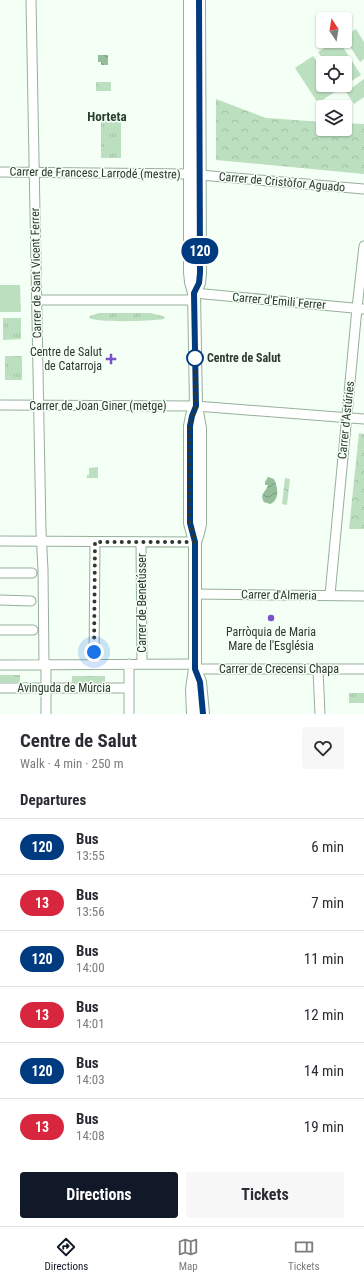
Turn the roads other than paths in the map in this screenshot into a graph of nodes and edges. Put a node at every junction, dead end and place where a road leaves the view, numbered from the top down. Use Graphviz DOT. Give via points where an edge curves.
graph roads {
  1 [pos="31,0"];
  2 [pos="190,0"];
  3 [pos="199,0"];
  4 [pos="0,172"];
  5 [pos="34,172"];
  6 [pos="195,174"];
  7 [pos="364,189"];
  8 [pos="364,246"];
  9 [pos="194,297"];
  10 [pos="37,300"];
  11 [pos="360,309"];
  12 [pos="0,405"];
  13 [pos="38,405"];
  14 [pos="196,406"];
  15 [pos="347,417"];
  16 [pos="364,419"];
  17 [pos="0,541"];
  18 [pos="42,541"];
  19 [pos="95,542"];
  20 [pos="142,542"];
  21 [pos="195,542"];
  22 [pos="0,572"];
  23 [pos="32,573"];
  24 [pos="194,594"];
  25 [pos="330,595"];
  26 [pos="364,596"];
  27 [pos="0,600"];
  28 [pos="31,601"];
  29 [pos="0,630"];
  30 [pos="33,630"];
  31 [pos="94,664"];
  32 [pos="129,664"];
  33 [pos="142,664"];
  34 [pos="0,665"];
  35 [pos="45,665"];
  36 [pos="195,666"];
  37 [pos="318,669"];
  38 [pos="364,669"];
  39 [pos="0,688"];
  40 [pos="46,688"];
  41 [pos="129,688"];
  42 [pos="46,714"];
  43 [pos="129,714"];
  44 [pos="193,714"];
  45 [pos="203,714"];
  46 [pos="320,714"];
  1 -- 5 [label="street, Carrer de Sant Vicent Ferrer"];
  2 -- 6 [label="street"];
  3 -- 6 [label="street"];
  4 -- 5 [label="street, Carrer de Francesc Larrodé (mestre)"];
  5 -- 6 [label="street, Carrer de Francesc Larrodé (mestre)"];
  5 -- 10 [label="street, Carrer de Sant Vicent Ferrer"];
  6 -- 7 [label="street, Carrer de Cristòfor Aguado"];
  6 -- 9 [label="street" via="190,272"];
  8 -- 11 [label="street, Carrer d'Astúries"];
  9 -- 10 [label="street, Carrer d'Emili Ferrer"];
  9 -- 11 [label="street, Carrer d'Emili Ferrer"];
  9 -- 14 [label="street"];
  10 -- 13 [label="street, Carrer de Sant Vicent Ferrer"];
  11 -- 15 [label="street, Carrer d'Astúries"];
  12 -- 13 [label="street, Carrer de Joan Giner (metge)"];
  13 -- 14 [label="street, Carrer de Joan Giner (metge)"];
  13 -- 18 [label="street, Carrer de Sant Vicent Ferrer"];
  14 -- 15 [label="street, Carrer de Joan Giner (metge)"];
  14 -- 21 [label="street" via="200,428 200,524"];
  15 -- 16 [label="street, Carrer de Joan Giner (metge)"];
  15 -- 25 [label="street, Carrer d'Astúries"];
  17 -- 18 [label="street"];
  18 -- 19 [label="street"];
  18 -- 35 [label="street, Carrer de Sant Vicent Ferrer"];
  19 -- 20 [label="street"];
  19 -- 31 [label="street"];
  20 -- 21 [label="street"];
  20 -- 33 [label="street, Carrer de Benetússer"];
  21 -- 24 [label="street"];
  22 -- 23 [label="street"];
  24 -- 25 [label="street, Carrer d'Almeria"];
  24 -- 36 [label="street"];
  25 -- 26 [label="street, Carrer d'Almeria"];
  27 -- 28 [label="street"];
  29 -- 30 [label="street"];
  31 -- 32 [label="street, Avinguda de Múrcia"];
  31 -- 35 [label="street, Avinguda de Múrcia"];
  32 -- 33 [label="street, Avinguda de Múrcia"];
  32 -- 41 [label="street"];
  33 -- 36 [label="street, Avinguda de Múrcia"];
  34 -- 35 [label="street, Avinguda de Múrcia"];
  35 -- 40 [label="street, Carrer de Sant Vicent Ferrer"];
  36 -- 37 [label="street, Carrer de Crecensi Chapa"];
  36 -- 44 [label="street" via="192,689"];
  36 -- 45 [label="street" via="200,682"];
  37 -- 38 [label="street, Carrer de Crecensi Chapa"];
  37 -- 46 [label="street"];
  39 -- 40 [label="street, Avinguda de Múrcia"];
  40 -- 41 [label="street, Avinguda de Múrcia"];
  40 -- 42 [label="street, Carrer de Sant Vicent Ferrer"];
  41 -- 43 [label="street"];
}
